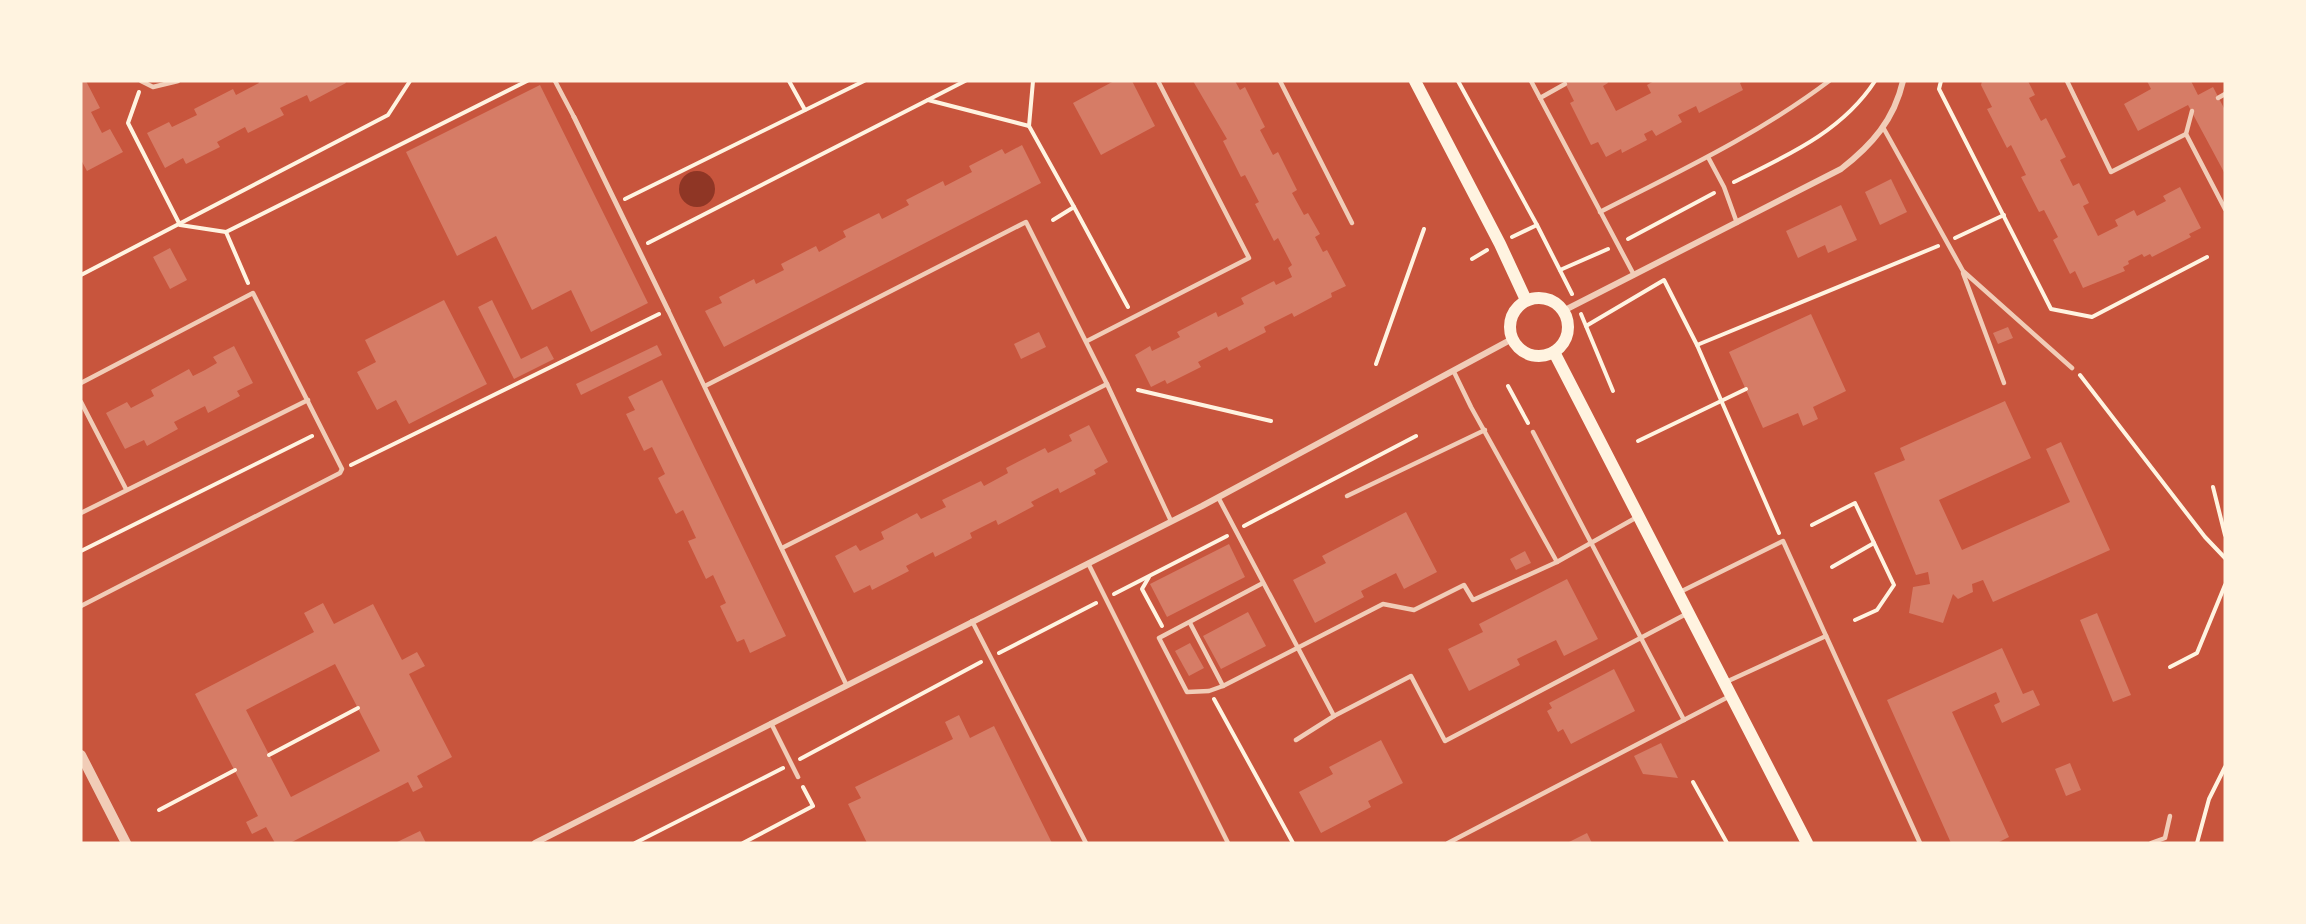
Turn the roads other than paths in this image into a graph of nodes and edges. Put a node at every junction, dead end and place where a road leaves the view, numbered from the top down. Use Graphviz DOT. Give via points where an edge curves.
graph roads {
  1 [pos="178,81"];
  2 [pos="555,81"];
  3 [pos="1158,81"];
  4 [pos="1280,81"];
  5 [pos="1414,81"];
  6 [pos="1531,81"];
  7 [pos="1829,81"];
  8 [pos="1903,81"];
  9 [pos="2067,81"];
  10 [pos="142,82"];
  11 [pos="1565,84"];
  12 [pos="2225,94"];
  13 [pos="1540,98"];
  14 [pos="2218,98"];
  15 [pos="2192,111"];
  16 [pos="574,117"];
  17 [pos="1884,129"];
  18 [pos="2186,134"];
  19 [pos="1708,157"];
  20 [pos="2225,208"];
  21 [pos="1600,212"];
  22 [pos="1352,223"];
  23 [pos="1737,223"];
  24 [pos="1963,271"];
  25 [pos="1634,275"];
  26 [pos="1526,300"];
  27 [pos="668,310"];
  28 [pos="1563,311"];
  29 [pos="1512,339"];
  30 [pos="1088,341"];
  31 [pos="1554,352"];
  32 [pos="2072,368"];
  33 [pos="1454,372"];
  34 [pos="81,383"];
  35 [pos="2004,383"];
  36 [pos="1107,384"];
  37 [pos="705,386"];
  38 [pos="308,400"];
  39 [pos="81,402"];
  40 [pos="1485,430"];
  41 [pos="1533,432"];
  42 [pos="126,489"];
  43 [pos="1347,496"];
  44 [pos="1218,497"];
  45 [pos="81,513"];
  46 [pos="1640,516"];
  47 [pos="1171,521"];
  48 [pos="1591,544"];
  49 [pos="782,548"];
  50 [pos="1088,562"];
  51 [pos="1557,562"];
  52 [pos="1263,583"];
  53 [pos="1680,592"];
  54 [pos="81,606"];
  55 [pos="1690,612"];
  56 [pos="972,621"];
  57 [pos="1190,623"];
  58 [pos="1826,636"];
  59 [pos="1641,639"];
  60 [pos="1298,648"];
  61 [pos="1726,682"];
  62 [pos="846,684"];
  63 [pos="1223,686"];
  64 [pos="1733,694"];
  65 [pos="1334,716"];
  66 [pos="1684,720"];
  67 [pos="771,722"];
  68 [pos="1296,740"];
  69 [pos="81,755"];
  70 [pos="798,777"];
  71 [pos="2170,816"];
  72 [pos="1804,840"];
  73 [pos="126,843"];
  74 [pos="535,843"];
  75 [pos="1086,843"];
  76 [pos="1228,843"];
  77 [pos="1448,843"];
  78 [pos="1920,843"];
  79 [pos="2151,843"];
  1 -- 10 [label="lane" via="153,87"];
  2 -- 16 [label="lane"];
  3 -- 30 [label="lane" via="1249,258"];
  4 -- 22 [label="lane"];
  5 -- 26 [label="main road"];
  6 -- 13 [label="lane"];
  7 -- 19 [label="lane" via="1797,105"];
  8 -- 17 [label="street"];
  9 -- 18 [label="lane" via="2111,172"];
  11 -- 13 [label="lane"];
  12 -- 14 [label="lane"];
  13 -- 21 [label="lane"];
  15 -- 18 [label="lane"];
  16 -- 27 [label="street"];
  17 -- 23 [label="street" via="1841,169"];
  17 -- 24 [label="lane"];
  18 -- 20 [label="lane"];
  19 -- 21 [label="lane"];
  19 -- 23 [label="lane"];
  21 -- 25 [label="lane"];
  23 -- 25 [label="street"];
  24 -- 32 [label="lane"];
  24 -- 35 [label="lane"];
  25 -- 28 [label="street"];
  26 -- 28 [label="main road" via="1547,298"];
  26 -- 29 [label="main road" via="1511,317"];
  27 -- 37 [label="lane"];
  28 -- 31 [label="main road" via="1568,334"];
  29 -- 31 [label="main road" via="1530,355"];
  29 -- 33 [label="street"];
  30 -- 36 [label="lane"];
  30 -- 37 [label="lane" via="1026,222"];
  31 -- 46 [label="main road"];
  33 -- 40 [label="lane"];
  33 -- 44 [label="street"];
  34 -- 38 [label="lane" via="253,293"];
  36 -- 47 [label="lane"];
  36 -- 49 [label="lane"];
  37 -- 49 [label="lane"];
  38 -- 42 [label="lane"];
  38 -- 54 [label="lane" via="342,469 340,472"];
  39 -- 42 [label="lane"];
  40 -- 43 [label="lane"];
  40 -- 51 [label="lane"];
  41 -- 48 [label="lane"];
  42 -- 45 [label="lane"];
  44 -- 47 [label="street"];
  44 -- 52 [label="lane"];
  46 -- 48 [label="lane"];
  46 -- 53 [label="main road"];
  47 -- 50 [label="street"];
  48 -- 51 [label="lane"];
  48 -- 59 [label="lane"];
  49 -- 62 [label="lane"];
  50 -- 56 [label="street"];
  50 -- 76 [label="lane"];
  51 -- 60 [label="lane" via="1473,600 1464,585 1414,610 1383,604"];
  52 -- 57 [label="lane"];
  52 -- 60 [label="lane"];
  53 -- 55 [label="main road"];
  53 -- 58 [label="lane" via="1783,541"];
  55 -- 59 [label="lane"];
  55 -- 61 [label="main road"];
  56 -- 62 [label="street"];
  56 -- 75 [label="lane"];
  57 -- 63 [label="lane"];
  57 -- 63 [label="lane" via="1160,638 1186,692"];
  58 -- 61 [label="lane"];
  58 -- 78 [label="lane"];
  59 -- 65 [label="lane" via="1445,741 1412,676"];
  59 -- 66 [label="lane"];
  60 -- 63 [label="lane"];
  60 -- 65 [label="lane"];
  61 -- 64 [label="main road"];
  62 -- 67 [label="street"];
  64 -- 66 [label="lane"];
  64 -- 72 [label="main road"];
  65 -- 68 [label="lane"];
  66 -- 77 [label="lane"];
  67 -- 70 [label="lane"];
  67 -- 74 [label="street"];
  69 -- 73 [label="street"];
  71 -- 79 [label="lane" via="2164,838"];
}
